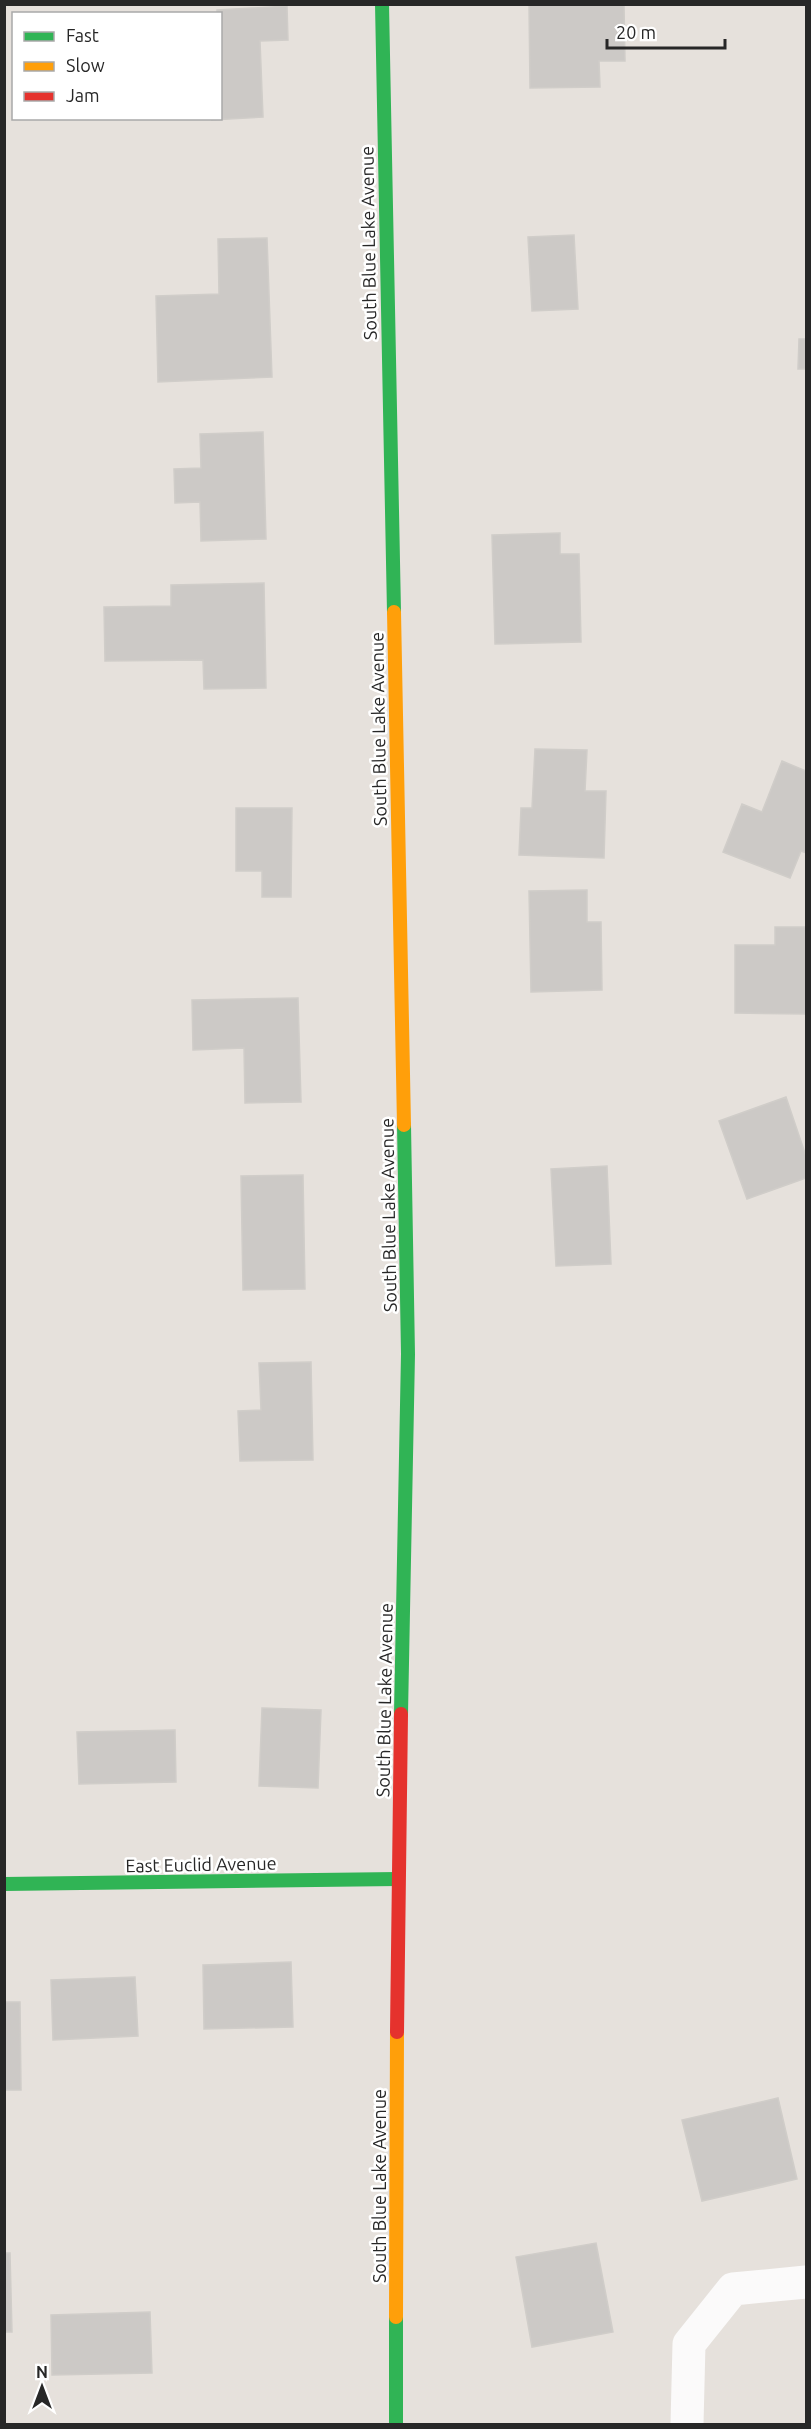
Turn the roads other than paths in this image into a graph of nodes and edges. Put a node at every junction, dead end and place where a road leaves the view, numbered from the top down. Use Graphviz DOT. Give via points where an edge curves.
graph roads {
  1 [pos="382,4"];
  2 [pos="398,1879"];
  3 [pos="4,1884"];
  4 [pos="807,2282"];
  5 [pos="396,2424"];
  6 [pos="687,2424"];
  1 -- 2 [label="main road, South Blue Lake Avenue" via="408,1354"];
  2 -- 3 [label="main road, East Euclid Avenue"];
  2 -- 5 [label="main road, South Blue Lake Avenue"];
  4 -- 6 [label="street" via="733,2289 689,2344"];
}
